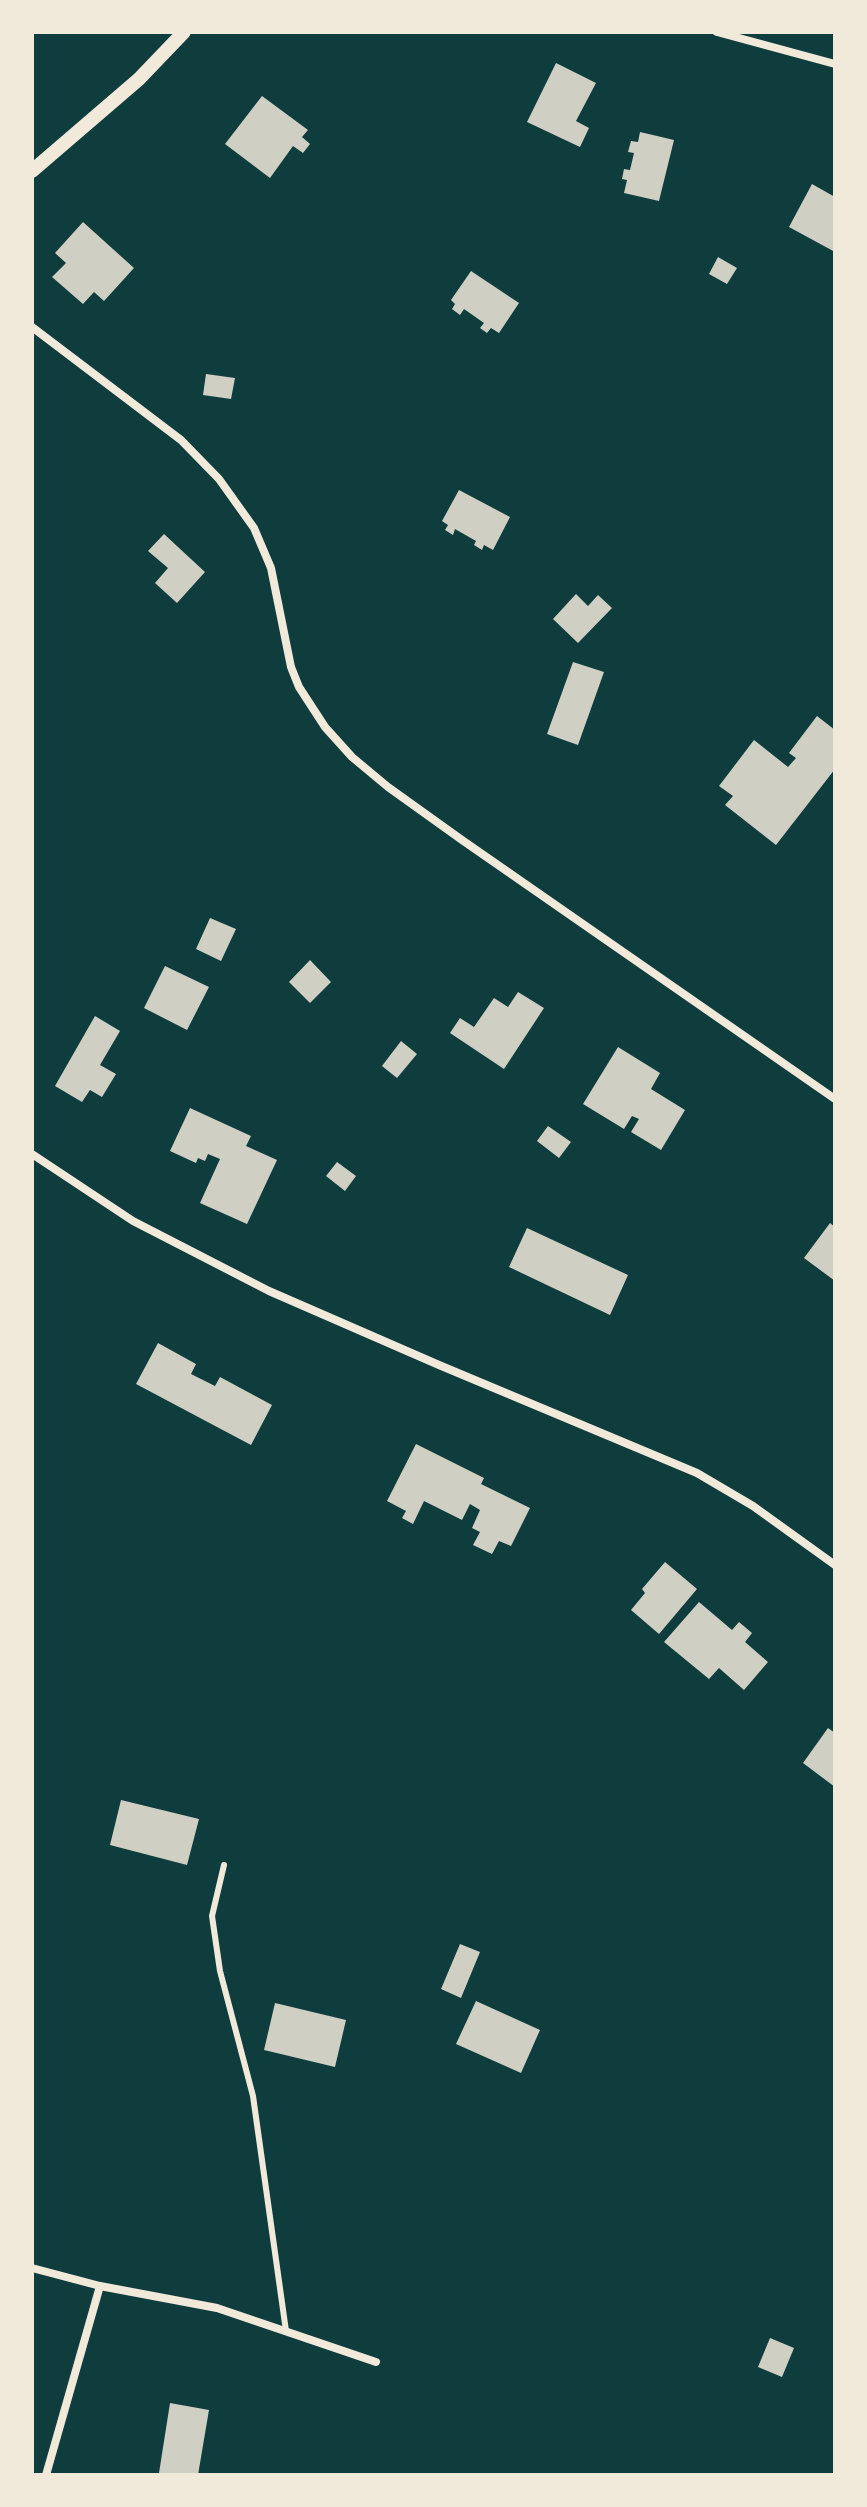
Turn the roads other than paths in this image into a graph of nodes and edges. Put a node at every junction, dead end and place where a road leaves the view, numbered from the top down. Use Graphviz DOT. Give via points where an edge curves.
graph roads {
  1 [pos="184,32"];
  2 [pos="717,32"];
  3 [pos="835,64"];
  4 [pos="32,171"];
  5 [pos="32,327"];
  6 [pos="835,1099"];
  7 [pos="32,1154"];
  8 [pos="835,1565"];
  9 [pos="224,1865"];
  10 [pos="32,2268"];
  11 [pos="100,2286"];
  12 [pos="286,2331"];
  13 [pos="376,2362"];
  14 [pos="46,2475"];
  1 -- 4 [label="street" via="139,79"];
  2 -- 3 [label="street"];
  5 -- 6 [label="street" via="181,440 219,479 254,528 271,568 299,687 352,757 462,840"];
  7 -- 8 [label="street" via="133,1221 269,1291 697,1473"];
  9 -- 12 [label="lane" via="212,1916 220,1971 253,2096"];
  10 -- 11 [label="street"];
  11 -- 12 [label="street" via="193,2302"];
  11 -- 14 [label="street"];
  12 -- 13 [label="street"];
}
